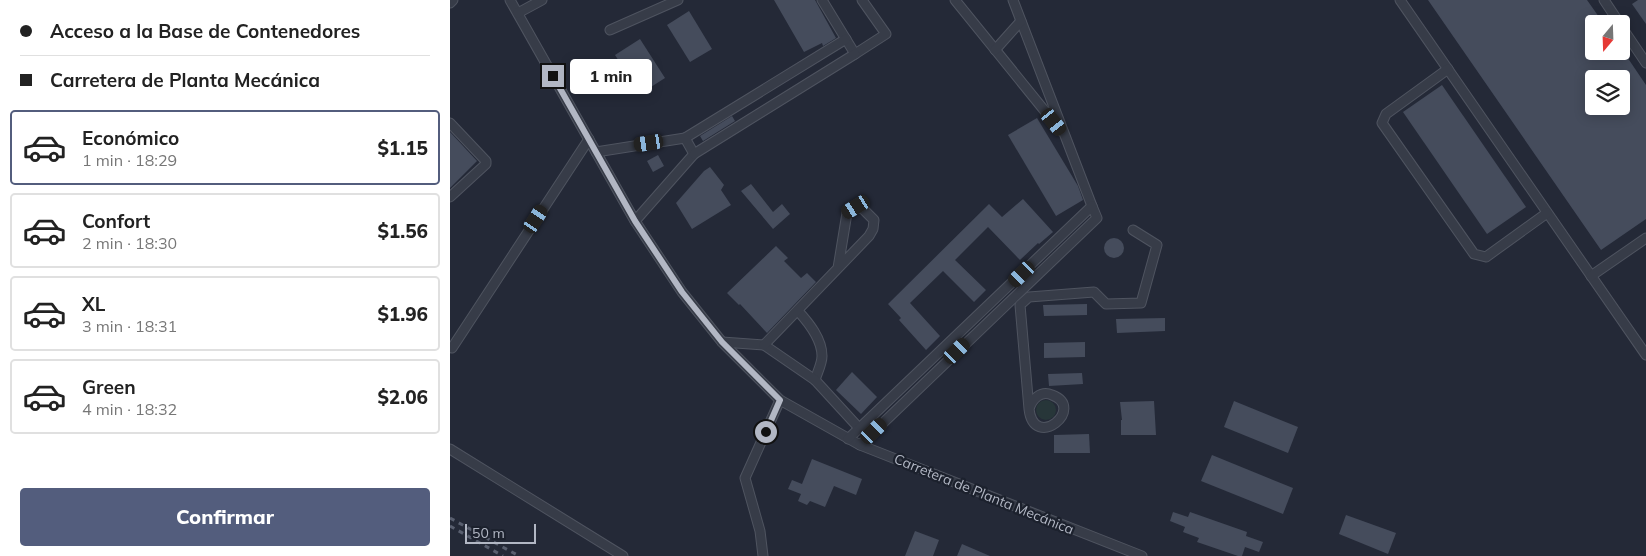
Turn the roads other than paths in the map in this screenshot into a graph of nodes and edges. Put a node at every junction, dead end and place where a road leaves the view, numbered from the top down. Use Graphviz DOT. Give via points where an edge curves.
graph roads {
  1 [pos="453,0"];
  2 [pos="510,0"];
  3 [pos="542,0"];
  4 [pos="678,0"];
  5 [pos="822,0"];
  6 [pos="862,0"];
  7 [pos="955,0"];
  8 [pos="1013,0"];
  9 [pos="1400,0"];
  10 [pos="1604,0"];
  11 [pos="450,3"];
  12 [pos="518,13"];
  13 [pos="1614,15"];
  14 [pos="1021,21"];
  15 [pos="610,30"];
  16 [pos="846,39"];
  17 [pos="1630,40"];
  18 [pos="995,50"];
  19 [pos="855,54"];
  20 [pos="1646,63"];
  21 [pos="1448,69"];
  22 [pos="450,123"];
  23 [pos="1066,137"];
  24 [pos="685,138"];
  25 [pos="589,139"];
  26 [pos="596,152"];
  27 [pos="694,154"];
  28 [pos="450,197"];
  29 [pos="1092,206"];
  30 [pos="1547,213"];
  31 [pos="635,221"];
  32 [pos="1132,230"];
  33 [pos="1646,238"];
  34 [pos="838,268"];
  35 [pos="1591,276"];
  36 [pos="798,310"];
  37 [pos="722,342"];
  38 [pos="764,345"];
  39 [pos="452,348"];
  40 [pos="1646,355"];
  41 [pos="815,380"];
  42 [pos="780,400"];
  43 [pos="1029,410"];
  44 [pos="860,428"];
  45 [pos="848,439"];
  46 [pos="860,445"];
  47 [pos="450,449"];
  48 [pos="623,556"];
  49 [pos="763,556"];
  50 [pos="1142,556"];
  1 -- 11 [label="street"];
  2 -- 12 [label="street, Carretera de Planta Mecánica"];
  3 -- 12 [label="street"];
  4 -- 15 [label="street"];
  5 -- 16 [label="street"];
  6 -- 19 [label="street" via="886,34"];
  7 -- 18 [label="street"];
  8 -- 14 [label="street"];
  9 -- 21 [label="street"];
  10 -- 13 [label="street"];
  12 -- 25 [label="street, Carretera de Planta Mecánica"];
  14 -- 18 [label="street"];
  14 -- 23 [label="street"];
  16 -- 19 [label="street"];
  16 -- 24 [label="street"];
  17 -- 20 [label="street"];
  18 -- 23 [label="street"];
  19 -- 27 [label="street"];
  21 -- 30 [label="street"];
  21 -- 30 [label="street" via="1386,114 1382,123 1474,254 1486,257"];
  22 -- 28 [label="street" via="486,164"];
  23 -- 29 [label="street"];
  24 -- 26 [label="street"];
  24 -- 27 [label="street"];
  25 -- 26 [label="street, Carretera de Planta Mecánica"];
  25 -- 39 [label="street"];
  26 -- 31 [label="street, Carretera de Planta Mecánica"];
  27 -- 31 [label="street"];
  29 -- 44 [label="street"];
  29 -- 46 [label="street" via="1096,218"];
  30 -- 35 [label="street"];
  31 -- 37 [label="street, Carretera de Planta Mecánica" via="682,292"];
  32 -- 43 [label="street" via="1157,245 1141,303 1106,304 1094,292 1029,297 1020,305"];
  33 -- 35 [label="street"];
  34 -- 34 [label="street" via="873,229 874,220 863,209 856,207 847,213"];
  34 -- 36 [label="street"];
  35 -- 40 [label="street"];
  36 -- 38 [label="street"];
  36 -- 41 [label="street" via="819,341 822,358"];
  37 -- 38 [label="street"];
  37 -- 42 [label="street, Carretera de Planta Mecánica"];
  38 -- 41 [label="street"];
  41 -- 44 [label="street"];
  42 -- 45 [label="street, Carretera de Planta Mecánica"];
  42 -- 49 [label="street" via="745,478 760,531"];
  44 -- 45 [label="street"];
  45 -- 46 [label="street, Carretera de Planta Mecánica"];
  46 -- 50 [label="street, Carretera de Planta Mecánica"];
  47 -- 48 [label="street"];
}
